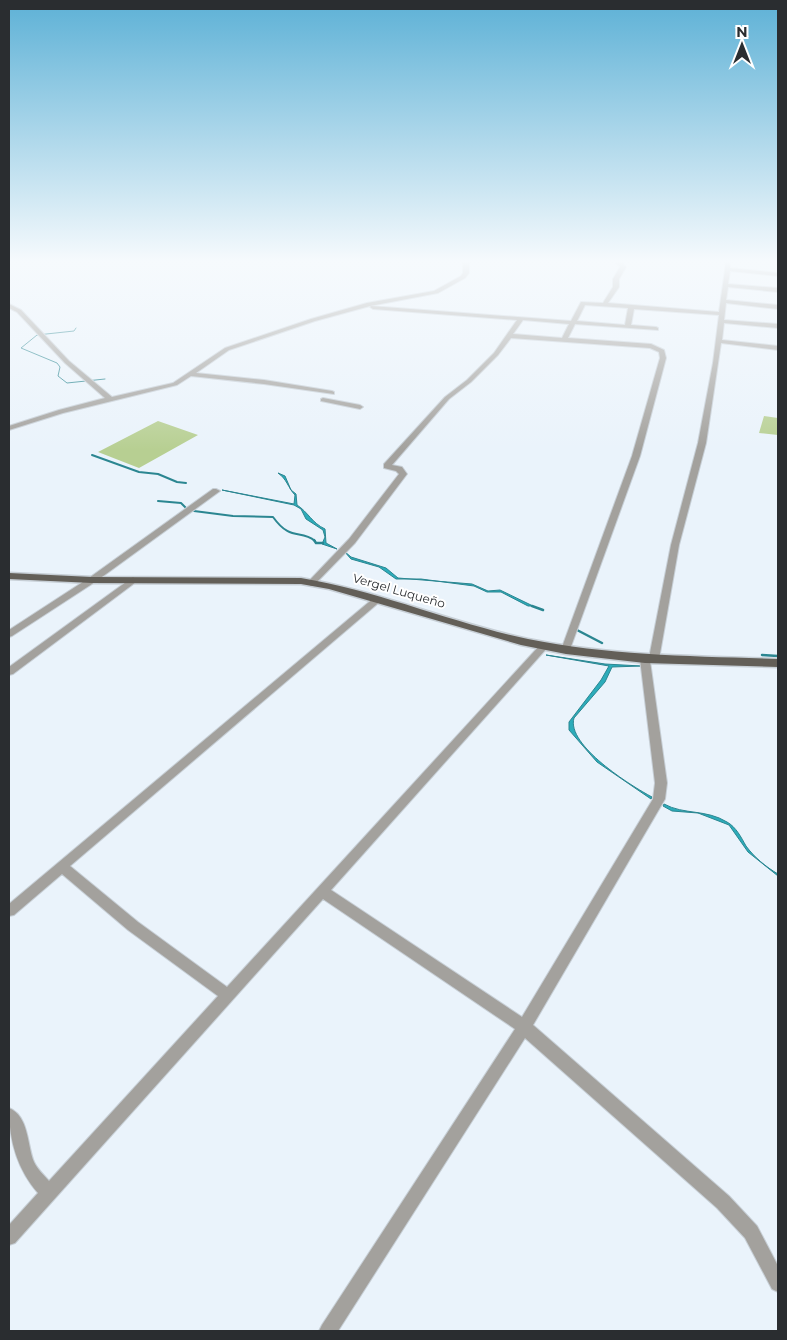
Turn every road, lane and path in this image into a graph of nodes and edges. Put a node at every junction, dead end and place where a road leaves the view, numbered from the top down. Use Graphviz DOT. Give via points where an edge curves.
graph roads {
  1 [pos="33,326"];
  2 [pos="299,326"];
  3 [pos="516,326"];
  4 [pos="572,326"];
  5 [pos="608,326"];
  6 [pos="720,326"];
  7 [pos="628,327"];
  8 [pos="510,336"];
  9 [pos="564,340"];
  10 [pos="718,341"];
  11 [pos="651,346"];
  12 [pos="778,348"];
  13 [pos="189,374"];
  14 [pos="332,393"];
  15 [pos="112,400"];
  16 [pos="323,400"];
  17 [pos="360,407"];
  18 [pos="9,428"];
  19 [pos="216,491"];
  20 [pos="9,576"];
  21 [pos="92,580"];
  22 [pos="133,580"];
  23 [pos="311,582"];
  24 [pos="378,600"];
  25 [pos="9,634"];
  26 [pos="544,646"];
  27 [pos="566,650"];
  28 [pos="650,659"];
  29 [pos="778,662"];
  30 [pos="9,672"];
  31 [pos="61,866"];
  32 [pos="322,891"];
  33 [pos="9,911"];
  34 [pos="227,995"];
  35 [pos="524,1027"];
  36 [pos="9,1116"];
  37 [pos="48,1192"];
  38 [pos="9,1237"];
  39 [pos="778,1282"];
  40 [pos="328,1331"];
  1 -- 15 [label="street" via="67,362"];
  2 -- 13 [label="street" via="232,347"];
  3 -- 8 [label="street"];
  4 -- 9 [label="street"];
  5 -- 7 [label="street"];
  6 -- 10 [label="street"];
  7 -- 11 [label="street" via="655,329"];
  8 -- 9 [label="street"];
  8 -- 23 [label="street" via="469,382 441,405 387,466 404,474 352,541"];
  9 -- 11 [label="street"];
  10 -- 12 [label="street"];
  10 -- 28 [label="street" via="702,443"];
  11 -- 27 [label="street" via="661,350 663,358 649,413"];
  13 -- 14 [label="street"];
  13 -- 15 [label="street" via="175,384"];
  15 -- 18 [label="street" via="61,411"];
  16 -- 17 [label="street"];
  19 -- 21 [label="street"];
  20 -- 21 [label="main road, Vergel Luqueño"];
  21 -- 22 [label="main road, Vergel Luqueño"];
  21 -- 25 [label="street"];
  22 -- 23 [label="main road, Vergel Luqueño"];
  22 -- 30 [label="street"];
  23 -- 24 [label="main road, Vergel Luqueño"];
  24 -- 26 [label="main road, Vergel Luqueño"];
  24 -- 31 [label="street"];
  26 -- 27 [label="main road, Vergel Luqueño"];
  26 -- 32 [label="street"];
  27 -- 28 [label="main road, Vergel Luqueño"];
  28 -- 29 [label="main road, Vergel Luqueño"];
  28 -- 35 [label="street" via="659,799"];
  31 -- 33 [label="street"];
  31 -- 34 [label="street" via="133,926"];
  32 -- 34 [label="street"];
  32 -- 35 [label="street"];
  34 -- 37 [label="street"];
  35 -- 39 [label="street" via="723,1202 751,1232"];
  35 -- 40 [label="street"];
  36 -- 37 [label="street" via="17,1128 28,1169"];
  37 -- 38 [label="street"];
}
